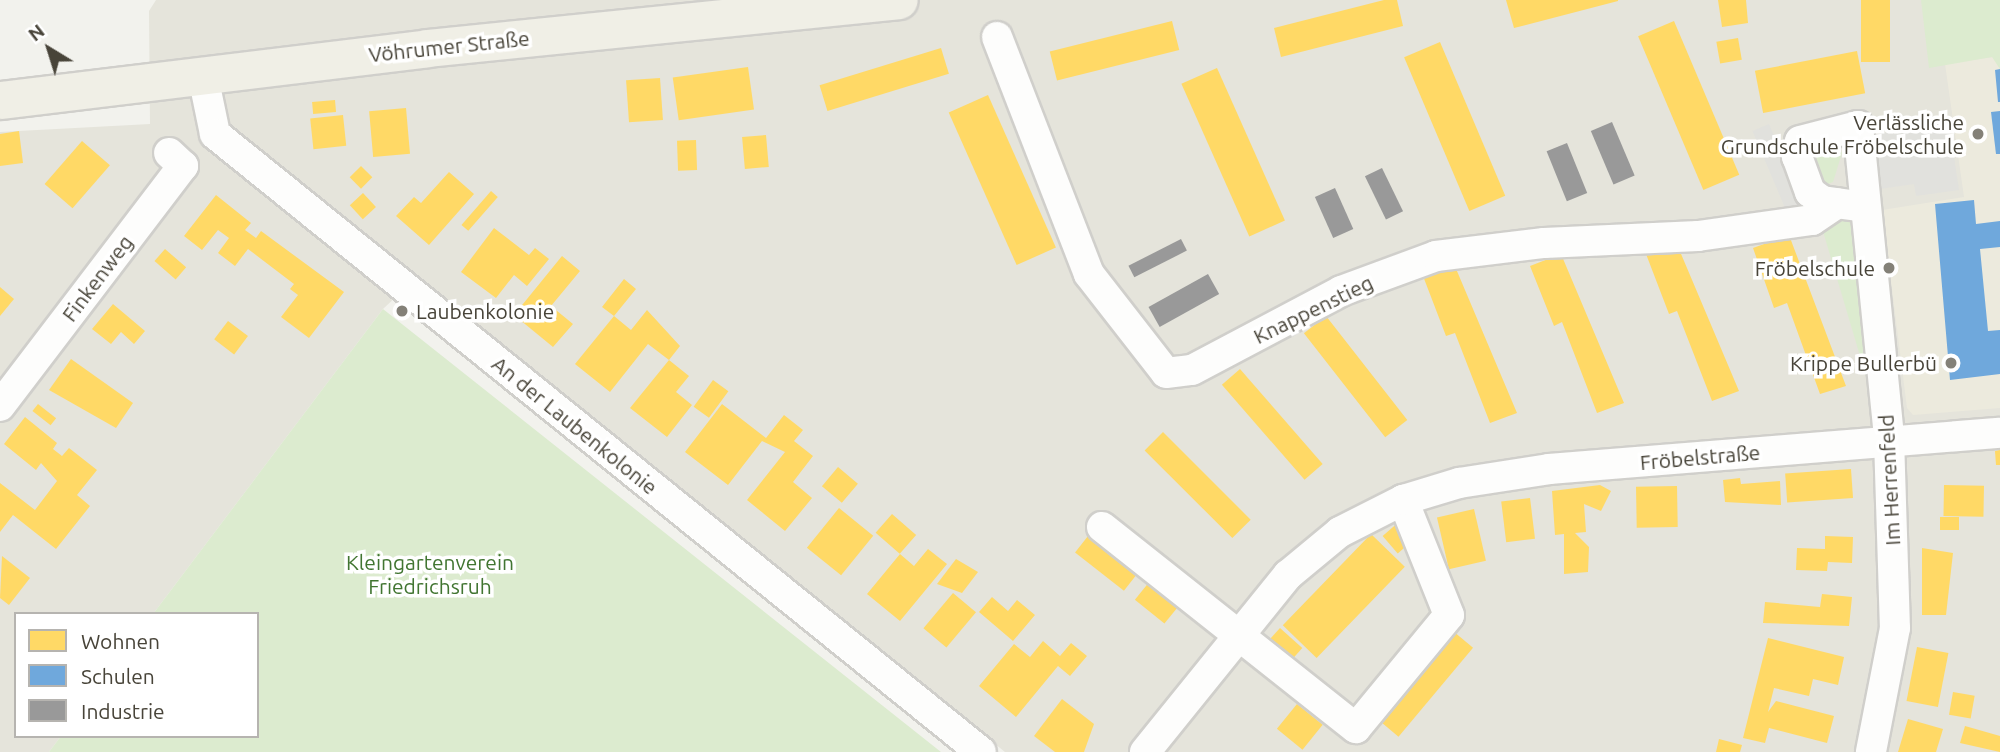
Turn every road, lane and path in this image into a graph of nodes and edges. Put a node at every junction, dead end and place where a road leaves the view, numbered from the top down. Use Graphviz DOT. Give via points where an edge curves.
graph roads {
  1 [pos="899,0"];
  2 [pos="997,37"];
  3 [pos="203,76"];
  4 [pos="0,100"];
  5 [pos="169,153"];
  6 [pos="1851,205"];
  7 [pos="0,405"];
  8 [pos="2000,433"];
  9 [pos="1889,439"];
  10 [pos="1403,500"];
  11 [pos="1102,527"];
  12 [pos="1240,633"];
  13 [pos="981,752"];
  14 [pos="1145,752"];
  15 [pos="1871,752"];
  1 -- 3 [label="main road, Vöhrumer Straße"];
  2 -- 6 [label="street, Knappenstieg" via="1089,274 1166,373 1192,370 1341,291 1436,257 1544,243 1698,236 1812,220"];
  3 -- 4 [label="main road, Vöhrumer Straße"];
  3 -- 13 [label="street, An der Laubenkolonie" via="215,134"];
  5 -- 7 [label="street, Finkenweg" via="183,166"];
  6 -- 9 [label="street, Im Herrenfeld"];
  8 -- 9 [label="street, Fröbelstraße"];
  9 -- 10 [label="street, Fröbelstraße" via="1504,475"];
  9 -- 15 [label="street, Im Herrenfeld" via="1895,628"];
  10 -- 12 [label="street, Fröbelstraße" via="1340,532 1305,559"];
  10 -- 12 [label="street" via="1449,615 1356,727"];
  11 -- 12 [label="street"];
  12 -- 14 [label="street, Fröbelstraße"];
}
